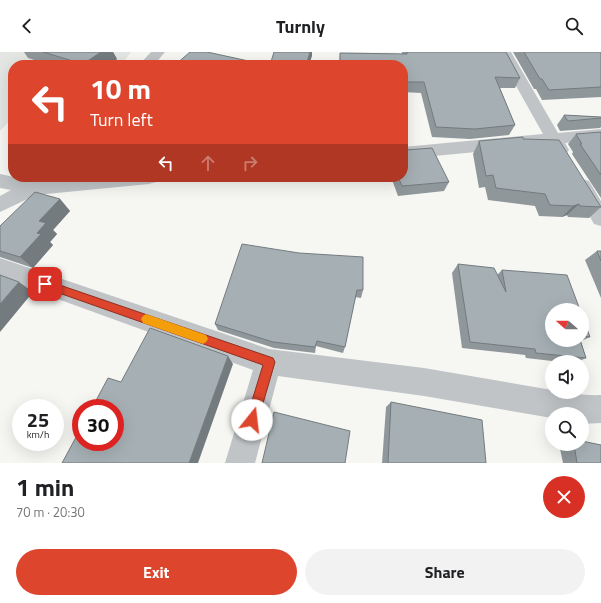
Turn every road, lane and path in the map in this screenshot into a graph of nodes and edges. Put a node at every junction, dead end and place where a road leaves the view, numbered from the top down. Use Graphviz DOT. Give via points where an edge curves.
graph roads {
  1 [pos="158,52"];
  2 [pos="504,52"];
  3 [pos="151,60"];
  4 [pos="601,134"];
  5 [pos="553,140"];
  6 [pos="408,154"];
  7 [pos="37,182"];
  8 [pos="0,205"];
  9 [pos="601,218"];
  10 [pos="0,268"];
  11 [pos="269,362"];
  12 [pos="601,409"];
  13 [pos="240,463"];
  1 -- 3 [label="street"];
  2 -- 5 [label="street"];
  4 -- 5 [label="street"];
  5 -- 6 [label="street"];
  5 -- 9 [label="street"];
  7 -- 8 [label="street"];
  10 -- 11 [label="street"];
  11 -- 12 [label="street" via="424,382 586,410"];
  11 -- 13 [label="street"];
}
